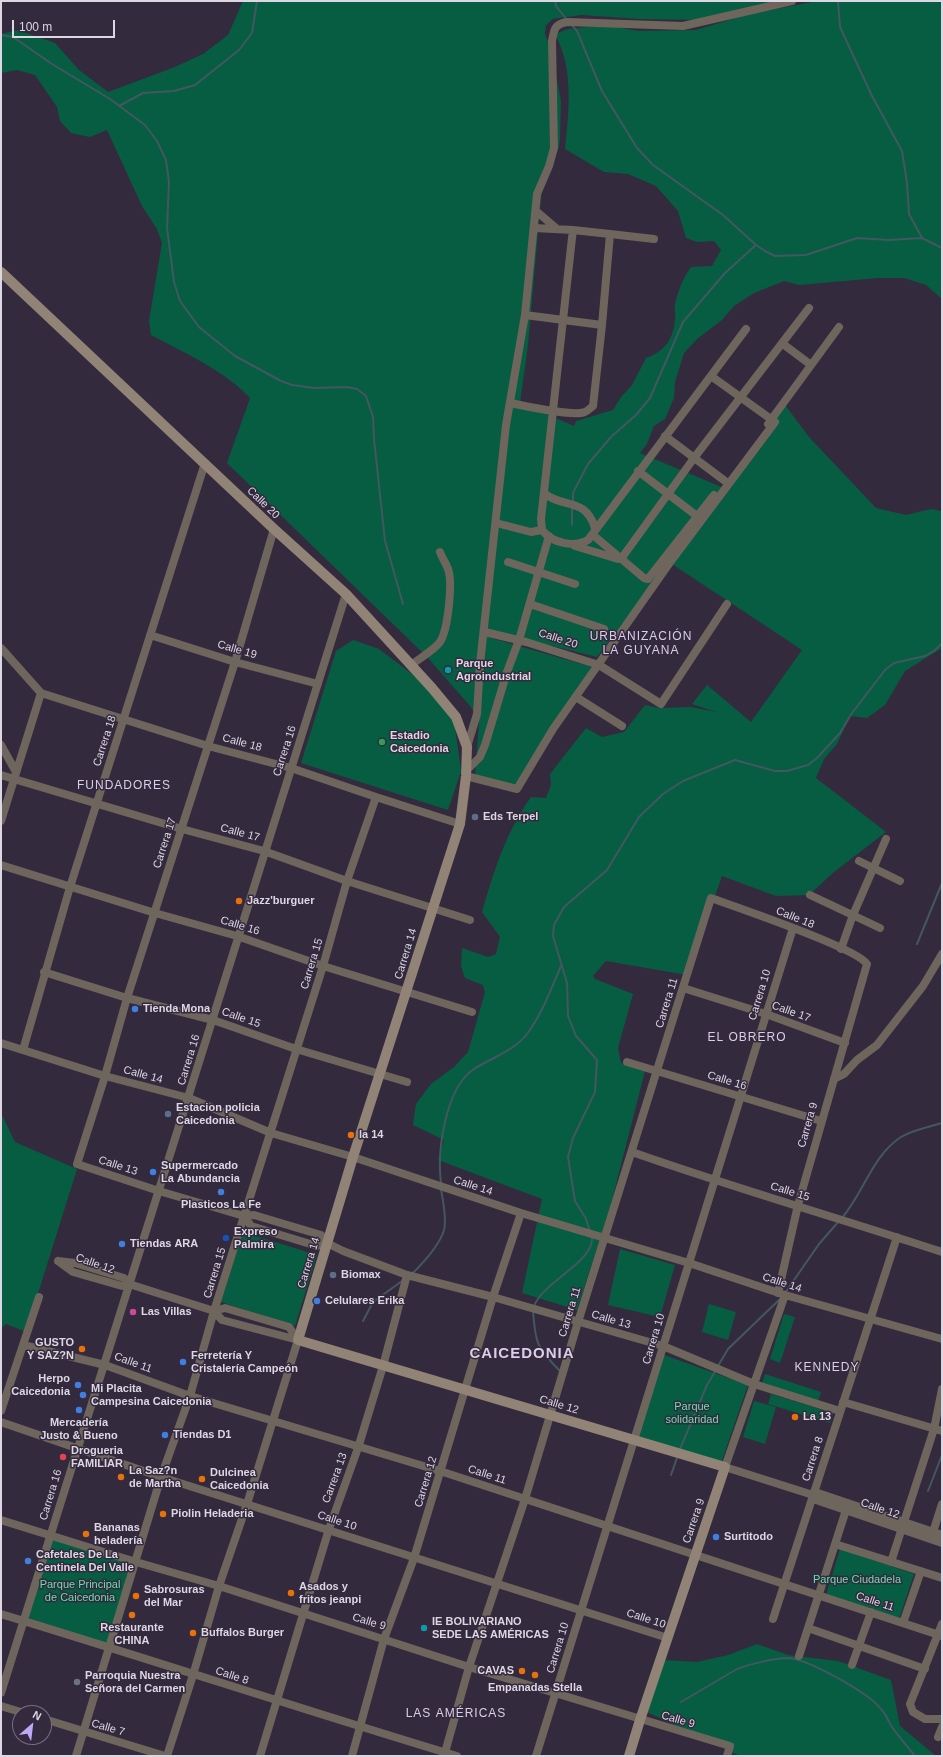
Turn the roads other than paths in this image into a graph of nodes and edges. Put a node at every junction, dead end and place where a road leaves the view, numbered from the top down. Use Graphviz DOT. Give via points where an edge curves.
graph roads {
  1 [pos="792,1"];
  2 [pos="536,212"];
  3 [pos="534,228"];
  4 [pos="556,228"];
  5 [pos="572,230"];
  6 [pos="610,234"];
  7 [pos="654,239"];
  8 [pos="1,272"];
  9 [pos="809,308"];
  10 [pos="525,315"];
  11 [pos="563,321"];
  12 [pos="602,325"];
  13 [pos="839,327"];
  14 [pos="746,329"];
  15 [pos="783,344"];
  16 [pos="811,365"];
  17 [pos="711,376"];
  18 [pos="741,398"];
  19 [pos="510,403"];
  20 [pos="554,410"];
  21 [pos="771,420"];
  22 [pos="665,436"];
  23 [pos="694,458"];
  24 [pos="205,463"];
  25 [pos="638,471"];
  26 [pos="725,481"];
  27 [pos="544,494"];
  28 [pos="668,494"];
  29 [pos="554,501"];
  30 [pos="542,509"];
  31 [pos="697,516"];
  32 [pos="591,517"];
  33 [pos="603,518"];
  34 [pos="496,522"];
  35 [pos="274,529"];
  36 [pos="542,530"];
  37 [pos="594,532"];
  38 [pos="549,536"];
  39 [pos="572,545"];
  40 [pos="440,552"];
  41 [pos="620,559"];
  42 [pos="508,562"];
  43 [pos="539,572"];
  44 [pos="575,584"];
  45 [pos="346,594"];
  46 [pos="530,604"];
  47 [pos="727,604"];
  48 [pos="604,629"];
  49 [pos="485,632"];
  50 [pos="150,635"];
  51 [pos="519,640"];
  52 [pos="1,648"];
  53 [pos="235,662"];
  54 [pos="411,665"];
  55 [pos="599,665"];
  56 [pos="318,684"];
  57 [pos="41,692"];
  58 [pos="576,697"];
  59 [pos="124,719"];
  60 [pos="622,726"];
  61 [pos="1,745"];
  62 [pos="208,746"];
  63 [pos="467,747"];
  64 [pos="291,768"];
  65 [pos="466,774"];
  66 [pos="1,775"];
  67 [pos="15,775"];
  68 [pos="376,798"];
  69 [pos="98,802"];
  70 [pos="1,821"];
  71 [pos="460,824"];
  72 [pos="182,829"];
  73 [pos="886,839"];
  74 [pos="264,851"];
  75 [pos="859,861"];
  76 [pos="1,865"];
  77 [pos="873,867"];
  78 [pos="348,881"];
  79 [pos="900,881"];
  80 [pos="70,886"];
  81 [pos="810,895"];
  82 [pos="711,898"];
  83 [pos="432,907"];
  84 [pos="155,913"];
  85 [pos="853,915"];
  86 [pos="470,920"];
  87 [pos="793,928"];
  88 [pos="880,928"];
  89 [pos="237,936"];
  90 [pos="841,949"];
  91 [pos="942,954"];
  92 [pos="867,964"];
  93 [pos="323,966"];
  94 [pos="44,972"];
  95 [pos="683,988"];
  96 [pos="407,992"];
  97 [pos="127,998"];
  98 [pos="472,1012"];
  99 [pos="766,1014"];
  100 [pos="212,1020"];
  101 [pos="1,1043"];
  102 [pos="845,1043"];
  103 [pos="296,1049"];
  104 [pos="23,1050"];
  105 [pos="627,1062"];
  106 [pos="657,1071"];
  107 [pos="380,1074"];
  108 [pos="105,1076"];
  109 [pos="834,1079"];
  110 [pos="407,1082"];
  111 [pos="740,1096"];
  112 [pos="189,1098"];
  113 [pos="821,1121"];
  114 [pos="271,1133"];
  115 [pos="632,1152"];
  116 [pos="353,1157"];
  117 [pos="77,1164"];
  118 [pos="714,1181"];
  119 [pos="159,1191"];
  120 [pos="798,1205"];
  121 [pos="521,1213"];
  122 [pos="244,1216"];
  123 [pos="897,1237"];
  124 [pos="605,1238"];
  125 [pos="327,1243"];
  126 [pos="942,1252"];
  127 [pos="688,1263"];
  128 [pos="407,1275"];
  129 [pos="130,1284"];
  130 [pos="781,1294"];
  131 [pos="39,1297"];
  132 [pos="493,1297"];
  133 [pos="214,1311"];
  134 [pos="870,1320"];
  135 [pos="578,1322"];
  136 [pos="942,1339"];
  137 [pos="298,1340"];
  138 [pos="23,1345"];
  139 [pos="663,1346"];
  140 [pos="105,1365"];
  141 [pos="383,1366"];
  142 [pos="754,1384"];
  143 [pos="942,1389"];
  144 [pos="465,1390"];
  145 [pos="190,1396"];
  146 [pos="843,1402"];
  147 [pos="1,1411"];
  148 [pos="840,1411"];
  149 [pos="550,1415"];
  150 [pos="272,1421"];
  151 [pos="1,1422"];
  152 [pos="934,1429"];
  153 [pos="942,1431"];
  154 [pos="634,1440"];
  155 [pos="78,1447"];
  156 [pos="358,1448"];
  157 [pos="725,1467"];
  158 [pos="440,1471"];
  159 [pos="161,1477"];
  160 [pos="813,1495"];
  161 [pos="525,1499"];
  162 [pos="247,1504"];
  163 [pos="942,1504"];
  164 [pos="846,1510"];
  165 [pos="1,1520"];
  166 [pos="607,1525"];
  167 [pos="903,1526"];
  168 [pos="329,1529"];
  169 [pos="933,1532"];
  170 [pos="942,1535"];
  171 [pos="50,1536"];
  172 [pos="942,1543"];
  173 [pos="835,1544"];
  174 [pos="695,1554"];
  175 [pos="414,1558"];
  176 [pos="136,1562"];
  177 [pos="891,1562"];
  178 [pos="921,1571"];
  179 [pos="942,1578"];
  180 [pos="497,1583"];
  181 [pos="784,1584"];
  182 [pos="219,1586"];
  183 [pos="819,1595"];
  184 [pos="581,1610"];
  185 [pos="871,1612"];
  186 [pos="302,1613"];
  187 [pos="1,1614"];
  188 [pos="773,1619"];
  189 [pos="24,1621"];
  190 [pos="903,1623"];
  191 [pos="942,1624"];
  192 [pos="808,1628"];
  193 [pos="940,1635"];
  194 [pos="668,1638"];
  195 [pos="384,1639"];
  196 [pos="859,1646"];
  197 [pos="109,1647"];
  198 [pos="799,1656"];
  199 [pos="852,1665"];
  200 [pos="470,1667"];
  201 [pos="925,1669"];
  202 [pos="194,1675"];
  203 [pos="1,1693"];
  204 [pos="555,1693"];
  205 [pos="278,1702"];
  206 [pos="1,1706"];
  207 [pos="12,1709"];
  208 [pos="942,1719"];
  209 [pos="640,1720"];
  210 [pos="52,1722"];
  211 [pos="360,1726"];
  212 [pos="942,1727"];
  213 [pos="83,1732"];
  214 [pos="938,1737"];
  215 [pos="445,1754"];
  216 [pos="76,1756"];
  217 [pos="166,1756"];
  218 [pos="260,1756"];
  219 [pos="352,1756"];
  220 [pos="457,1756"];
  221 [pos="536,1756"];
  222 [pos="629,1756"];
  223 [pos="727,1756"];
  1 -- 2 [label="street" via="683,26 567,22 557,25 552,40 554,148 537,194"];
  2 -- 3 [label="street"];
  2 -- 4 [label="street"];
  3 -- 4 [label="street"];
  3 -- 10 [label="street"];
  4 -- 5 [label="street"];
  5 -- 6 [label="street"];
  5 -- 11 [label="street"];
  6 -- 7 [label="street"];
  6 -- 12 [label="street"];
  8 -- 24 [label="main road, Calle 20"];
  9 -- 15 [label="street"];
  10 -- 11 [label="street"];
  10 -- 19 [label="street"];
  11 -- 12 [label="street"];
  11 -- 20 [label="street"];
  12 -- 20 [label="street" via="593,406 586,412 574,414"];
  13 -- 16 [label="street"];
  14 -- 17 [label="street"];
  15 -- 16 [label="street"];
  15 -- 18 [label="street"];
  16 -- 21 [label="street"];
  17 -- 18 [label="street"];
  17 -- 22 [label="street"];
  18 -- 21 [label="street"];
  18 -- 23 [label="street"];
  19 -- 20 [label="street"];
  19 -- 34 [label="street"];
  20 -- 27 [label="street"];
  21 -- 26 [label="street"];
  21 -- 55 [label="street" via="775,422 671,561"];
  22 -- 23 [label="street"];
  22 -- 25 [label="street"];
  23 -- 26 [label="street"];
  23 -- 28 [label="street"];
  24 -- 35 [label="main road, Calle 20"];
  24 -- 50 [label="street, Carrera 18"];
  25 -- 28 [label="street"];
  25 -- 33 [label="street"];
  26 -- 31 [label="street"];
  27 -- 29 [label="street"];
  27 -- 30 [label="street"];
  28 -- 31 [label="street"];
  28 -- 41 [label="street"];
  29 -- 30 [label="street"];
  29 -- 32 [label="street" via="575,504"];
  30 -- 36 [label="street"];
  31 -- 41 [label="street" via="648,579"];
  32 -- 33 [label="street"];
  32 -- 37 [label="street"];
  33 -- 37 [label="street"];
  34 -- 36 [label="street" via="531,532"];
  34 -- 49 [label="street"];
  35 -- 45 [label="main road, Calle 20"];
  35 -- 53 [label="street, Carrera 17"];
  36 -- 38 [label="street"];
  37 -- 39 [label="street" via="580,544"];
  37 -- 41 [label="street"];
  38 -- 39 [label="street"];
  38 -- 43 [label="street"];
  39 -- 41 [label="street"];
  40 -- 54 [label="street" via="449,570 449,614 445,631 432,650"];
  42 -- 43 [label="street"];
  43 -- 44 [label="street"];
  43 -- 46 [label="street"];
  45 -- 54 [label="main road, Calle 20"];
  45 -- 56 [label="street, Carrera 16"];
  46 -- 48 [label="street"];
  46 -- 51 [label="street"];
  47 -- 55 [label="street, Calle 20" via="661,704"];
  49 -- 51 [label="street, Calle 20"];
  49 -- 63 [label="street" via="477,714"];
  50 -- 53 [label="street, Calle 19"];
  50 -- 59 [label="street, Carrera 18"];
  51 -- 55 [label="street, Calle 20"];
  51 -- 65 [label="street" via="485,745 480,757"];
  52 -- 57 [label="street"];
  53 -- 56 [label="street, Calle 19"];
  53 -- 62 [label="street, Carrera 17"];
  54 -- 63 [label="main road, Calle 20" via="456,717"];
  55 -- 58 [label="street"];
  56 -- 64 [label="street, Carrera 16"];
  57 -- 59 [label="street, Calle 18"];
  57 -- 67 [label="street"];
  58 -- 60 [label="street"];
  58 -- 65 [label="street" via="553,729 518,789"];
  59 -- 62 [label="street, Calle 18"];
  59 -- 69 [label="street, Carrera 18"];
  61 -- 67 [label="street"];
  62 -- 64 [label="street, Calle 18"];
  62 -- 72 [label="street, Carrera 17"];
  63 -- 65 [label="main road, Calle 20"];
  64 -- 68 [label="street, Calle 18"];
  64 -- 74 [label="street, Carrera 16"];
  65 -- 71 [label="main road, Carrera 14"];
  66 -- 67 [label="street, Calle 17"];
  67 -- 69 [label="street, Calle 17"];
  67 -- 70 [label="street"];
  68 -- 71 [label="street, Calle 18"];
  68 -- 78 [label="street, Carrera 15"];
  69 -- 72 [label="street, Calle 17"];
  69 -- 80 [label="street, Carrera 18"];
  71 -- 83 [label="main road, Carrera 14"];
  72 -- 74 [label="street, Calle 17"];
  72 -- 84 [label="street, Carrera 17"];
  73 -- 77 [label="street"];
  74 -- 78 [label="street, Calle 17"];
  74 -- 89 [label="street, Carrera 16"];
  75 -- 77 [label="street"];
  76 -- 80 [label="street, Calle 16"];
  77 -- 79 [label="street"];
  77 -- 85 [label="street"];
  78 -- 83 [label="street, Calle 17"];
  78 -- 93 [label="street, Carrera 15"];
  80 -- 84 [label="street, Calle 16"];
  80 -- 94 [label="street, Carrera 18"];
  81 -- 85 [label="street"];
  82 -- 87 [label="street, Calle 18"];
  82 -- 95 [label="street, Carrera 11"];
  83 -- 86 [label="street, Calle 17"];
  83 -- 96 [label="main road, Carrera 14"];
  84 -- 89 [label="street, Calle 16"];
  84 -- 97 [label="street, Carrera 17"];
  85 -- 88 [label="street"];
  85 -- 90 [label="street"];
  87 -- 90 [label="street, Calle 18"];
  87 -- 99 [label="street, Carrera 10"];
  89 -- 93 [label="street, Calle 16"];
  89 -- 100 [label="street, Carrera 16"];
  90 -- 92 [label="street, Calle 18" via="862,958"];
  91 -- 109 [label="street" via="923,986 877,1045 844,1074"];
  92 -- 102 [label="street, Carrera 9"];
  93 -- 96 [label="street, Calle 16"];
  93 -- 103 [label="street, Carrera 15"];
  94 -- 97 [label="street, Calle 15"];
  94 -- 104 [label="street, Carrera 18"];
  95 -- 99 [label="street, Calle 17"];
  95 -- 106 [label="street, Carrera 11"];
  96 -- 98 [label="street, Calle 16"];
  96 -- 107 [label="main road, Carrera 14"];
  97 -- 100 [label="street, Calle 15"];
  97 -- 108 [label="street, Carrera 17"];
  99 -- 102 [label="street, Calle 17"];
  99 -- 111 [label="street, Carrera 10"];
  100 -- 103 [label="street, Calle 15"];
  100 -- 112 [label="street, Carrera 16"];
  101 -- 104 [label="street, Calle 14"];
  102 -- 109 [label="street, Carrera 9"];
  103 -- 107 [label="street, Calle 15"];
  103 -- 114 [label="street, Carrera 15"];
  104 -- 108 [label="street, Calle 14"];
  105 -- 106 [label="street, Calle 16"];
  106 -- 111 [label="street, Calle 16"];
  106 -- 115 [label="street, Carrera 11"];
  107 -- 110 [label="street, Calle 15"];
  107 -- 116 [label="main road, Carrera 14"];
  108 -- 112 [label="street, Calle 14"];
  108 -- 117 [label="street, Carrera 17"];
  109 -- 113 [label="street, Carrera 9"];
  111 -- 113 [label="street, Calle 16"];
  111 -- 118 [label="street, Carrera 10"];
  112 -- 114 [label="street, Calle 14"];
  112 -- 119 [label="street, Carrera 16"];
  113 -- 120 [label="street, Carrera 9"];
  114 -- 116 [label="street, Calle 14"];
  114 -- 122 [label="street, Carrera 15"];
  115 -- 118 [label="street, Calle 15"];
  115 -- 124 [label="street, Carrera 11"];
  116 -- 121 [label="street, Calle 14"];
  116 -- 125 [label="main road, Carrera 14"];
  117 -- 119 [label="street, Calle 13"];
  118 -- 120 [label="street, Calle 15"];
  118 -- 127 [label="street, Carrera 10"];
  119 -- 122 [label="street, Calle 13"];
  119 -- 129 [label="street, Carrera 16"];
  120 -- 123 [label="street, Calle 15"];
  120 -- 130 [label="street, Carrera 9"];
  121 -- 124 [label="street, Calle 14"];
  121 -- 132 [label="street, Carrera 12"];
  122 -- 125 [label="street, Calle 13" via="254,1215 321,1235"];
  122 -- 125 [label="street, Calle 13" via="251,1226 317,1246"];
  122 -- 133 [label="street, Carrera 15"];
  123 -- 126 [label="street, Calle 15"];
  123 -- 134 [label="street, Carrera 8"];
  124 -- 127 [label="street, Calle 14"];
  124 -- 135 [label="street, Carrera 11"];
  125 -- 128 [label="street, Calle 13"];
  125 -- 137 [label="main road, Carrera 14"];
  127 -- 130 [label="street, Calle 14"];
  127 -- 139 [label="street, Carrera 10"];
  128 -- 132 [label="street, Calle 13"];
  128 -- 141 [label="street, Carrera 13"];
  129 -- 129 [label="street, Calle 12" via="124,1278 75,1263 58,1261 73,1272 122,1286"];
  129 -- 133 [label="street, Calle 12"];
  129 -- 140 [label="street, Carrera 16"];
  130 -- 134 [label="street, Calle 14"];
  130 -- 142 [label="street, Carrera 9"];
  131 -- 138 [label="street"];
  132 -- 135 [label="street, Calle 13"];
  132 -- 144 [label="street, Carrera 12"];
  133 -- 137 [label="street, Calle 12" via="222,1320"];
  133 -- 137 [label="street, Calle 12" via="225,1308 289,1327"];
  133 -- 145 [label="street, Carrera 15"];
  134 -- 136 [label="street, Calle 14"];
  134 -- 146 [label="street, Carrera 8"];
  135 -- 139 [label="street, Calle 13"];
  135 -- 149 [label="street, Carrera 11"];
  137 -- 141 [label="main road, Calle 12"];
  137 -- 150 [label="street, Carrera 14"];
  138 -- 140 [label="street, Calle 11"];
  138 -- 147 [label="street"];
  139 -- 142 [label="street, Calle 13"];
  139 -- 154 [label="street, Carrera 10"];
  140 -- 145 [label="street, Calle 11"];
  140 -- 155 [label="street, Carrera 16"];
  141 -- 144 [label="main road, Calle 12"];
  141 -- 156 [label="street, Carrera 13"];
  142 -- 148 [label="street, Calle 13"];
  142 -- 157 [label="street, Carrera 9"];
  143 -- 152 [label="street"];
  144 -- 149 [label="main road, Calle 12"];
  144 -- 158 [label="street, Carrera 12"];
  145 -- 150 [label="street, Calle 11"];
  145 -- 159 [label="street, Carrera 15"];
  146 -- 148 [label="street, Carrera 8"];
  146 -- 152 [label="street"];
  148 -- 160 [label="street, Carrera 8"];
  149 -- 154 [label="main road, Calle 12"];
  149 -- 161 [label="street, Carrera 11"];
  150 -- 156 [label="street, Calle 11"];
  150 -- 162 [label="street, Carrera 14"];
  151 -- 155 [label="street, Calle 10"];
  152 -- 153 [label="street"];
  152 -- 167 [label="street"];
  154 -- 157 [label="main road, Calle 12"];
  154 -- 166 [label="street, Carrera 10"];
  155 -- 159 [label="street, Calle 10"];
  155 -- 171 [label="street, Carrera 16"];
  156 -- 158 [label="street, Calle 11"];
  156 -- 168 [label="street, Carrera 13"];
  157 -- 160 [label="street, Calle 12"];
  157 -- 174 [label="main road, Carrera 9"];
  158 -- 161 [label="street, Calle 11"];
  158 -- 175 [label="street, Carrera 12"];
  159 -- 162 [label="street, Calle 10"];
  159 -- 176 [label="street, Carrera 15"];
  160 -- 164 [label="street, Calle 12" via="816,1500"];
  160 -- 167 [label="street, Calle 12" via="818,1493"];
  160 -- 181 [label="street, Carrera 8"];
  161 -- 166 [label="street, Calle 11"];
  161 -- 180 [label="street, Carrera 11"];
  162 -- 168 [label="street, Calle 10"];
  162 -- 182 [label="street, Carrera 14"];
  163 -- 169 [label="street"];
  164 -- 167 [label="street, Calle 12"];
  164 -- 173 [label="street"];
  165 -- 171 [label="street, Calle 9"];
  166 -- 174 [label="street, Calle 11"];
  166 -- 184 [label="street, Carrera 10"];
  167 -- 169 [label="street, Calle 12"];
  167 -- 172 [label="street, Calle 12"];
  167 -- 177 [label="street"];
  168 -- 175 [label="street, Calle 10"];
  168 -- 186 [label="street, Carrera 13"];
  169 -- 170 [label="street, Calle 12"];
  171 -- 176 [label="street, Calle 9"];
  171 -- 189 [label="street, Carrera 16"];
  173 -- 177 [label="street"];
  173 -- 183 [label="street"];
  174 -- 181 [label="street, Calle 11"];
  174 -- 194 [label="main road, Carrera 9"];
  175 -- 180 [label="street, Calle 10"];
  175 -- 195 [label="street, Carrera 12"];
  176 -- 182 [label="street, Calle 9"];
  176 -- 197 [label="street, Carrera 15"];
  177 -- 178 [label="street"];
  178 -- 179 [label="street"];
  178 -- 190 [label="street"];
  180 -- 184 [label="street, Calle 10"];
  180 -- 200 [label="street, Carrera 11"];
  181 -- 183 [label="street, Calle 11"];
  181 -- 188 [label="street, Carrera 8"];
  182 -- 186 [label="street, Calle 9"];
  182 -- 202 [label="street, Carrera 14"];
  183 -- 185 [label="street, Calle 11"];
  183 -- 192 [label="street"];
  184 -- 194 [label="street, Calle 10"];
  184 -- 204 [label="street, Carrera 10"];
  185 -- 190 [label="street, Calle 11"];
  185 -- 196 [label="street"];
  186 -- 195 [label="street, Calle 9"];
  186 -- 205 [label="street, Carrera 13"];
  187 -- 189 [label="street, Calle 8"];
  189 -- 197 [label="street, Calle 8"];
  189 -- 203 [label="street, Carrera 16"];
  190 -- 193 [label="street, Calle 11"];
  191 -- 193 [label="street"];
  192 -- 196 [label="street"];
  192 -- 198 [label="street"];
  193 -- 201 [label="street"];
  194 -- 209 [label="main road, Carrera 9"];
  195 -- 200 [label="street, Calle 9"];
  195 -- 211 [label="street, Carrera 12"];
  196 -- 199 [label="street"];
  196 -- 201 [label="street"];
  197 -- 202 [label="street, Calle 8"];
  197 -- 213 [label="street, Carrera 15"];
  200 -- 204 [label="street, Calle 9"];
  200 -- 215 [label="street, Carrera 11"];
  201 -- 208 [label="street" via="910,1704 913,1712 925,1719"];
  202 -- 205 [label="street, Calle 8"];
  202 -- 217 [label="street, Carrera 14"];
  204 -- 209 [label="street, Calle 9"];
  204 -- 221 [label="street, Carrera 10"];
  205 -- 211 [label="street, Calle 8"];
  205 -- 218 [label="street, Carrera 13"];
  206 -- 207 [label="street"];
  209 -- 222 [label="main road, Carrera 9"];
  209 -- 223 [label="street, Calle 9" via="730,1746"];
  210 -- 213 [label="street, Calle 7"];
  211 -- 215 [label="street, Calle 8"];
  211 -- 219 [label="street, Carrera 12"];
  212 -- 214 [label="street"];
  213 -- 216 [label="street, Carrera 15"];
  213 -- 217 [label="street, Calle 7"];
  215 -- 220 [label="street, Calle 8"];
}
